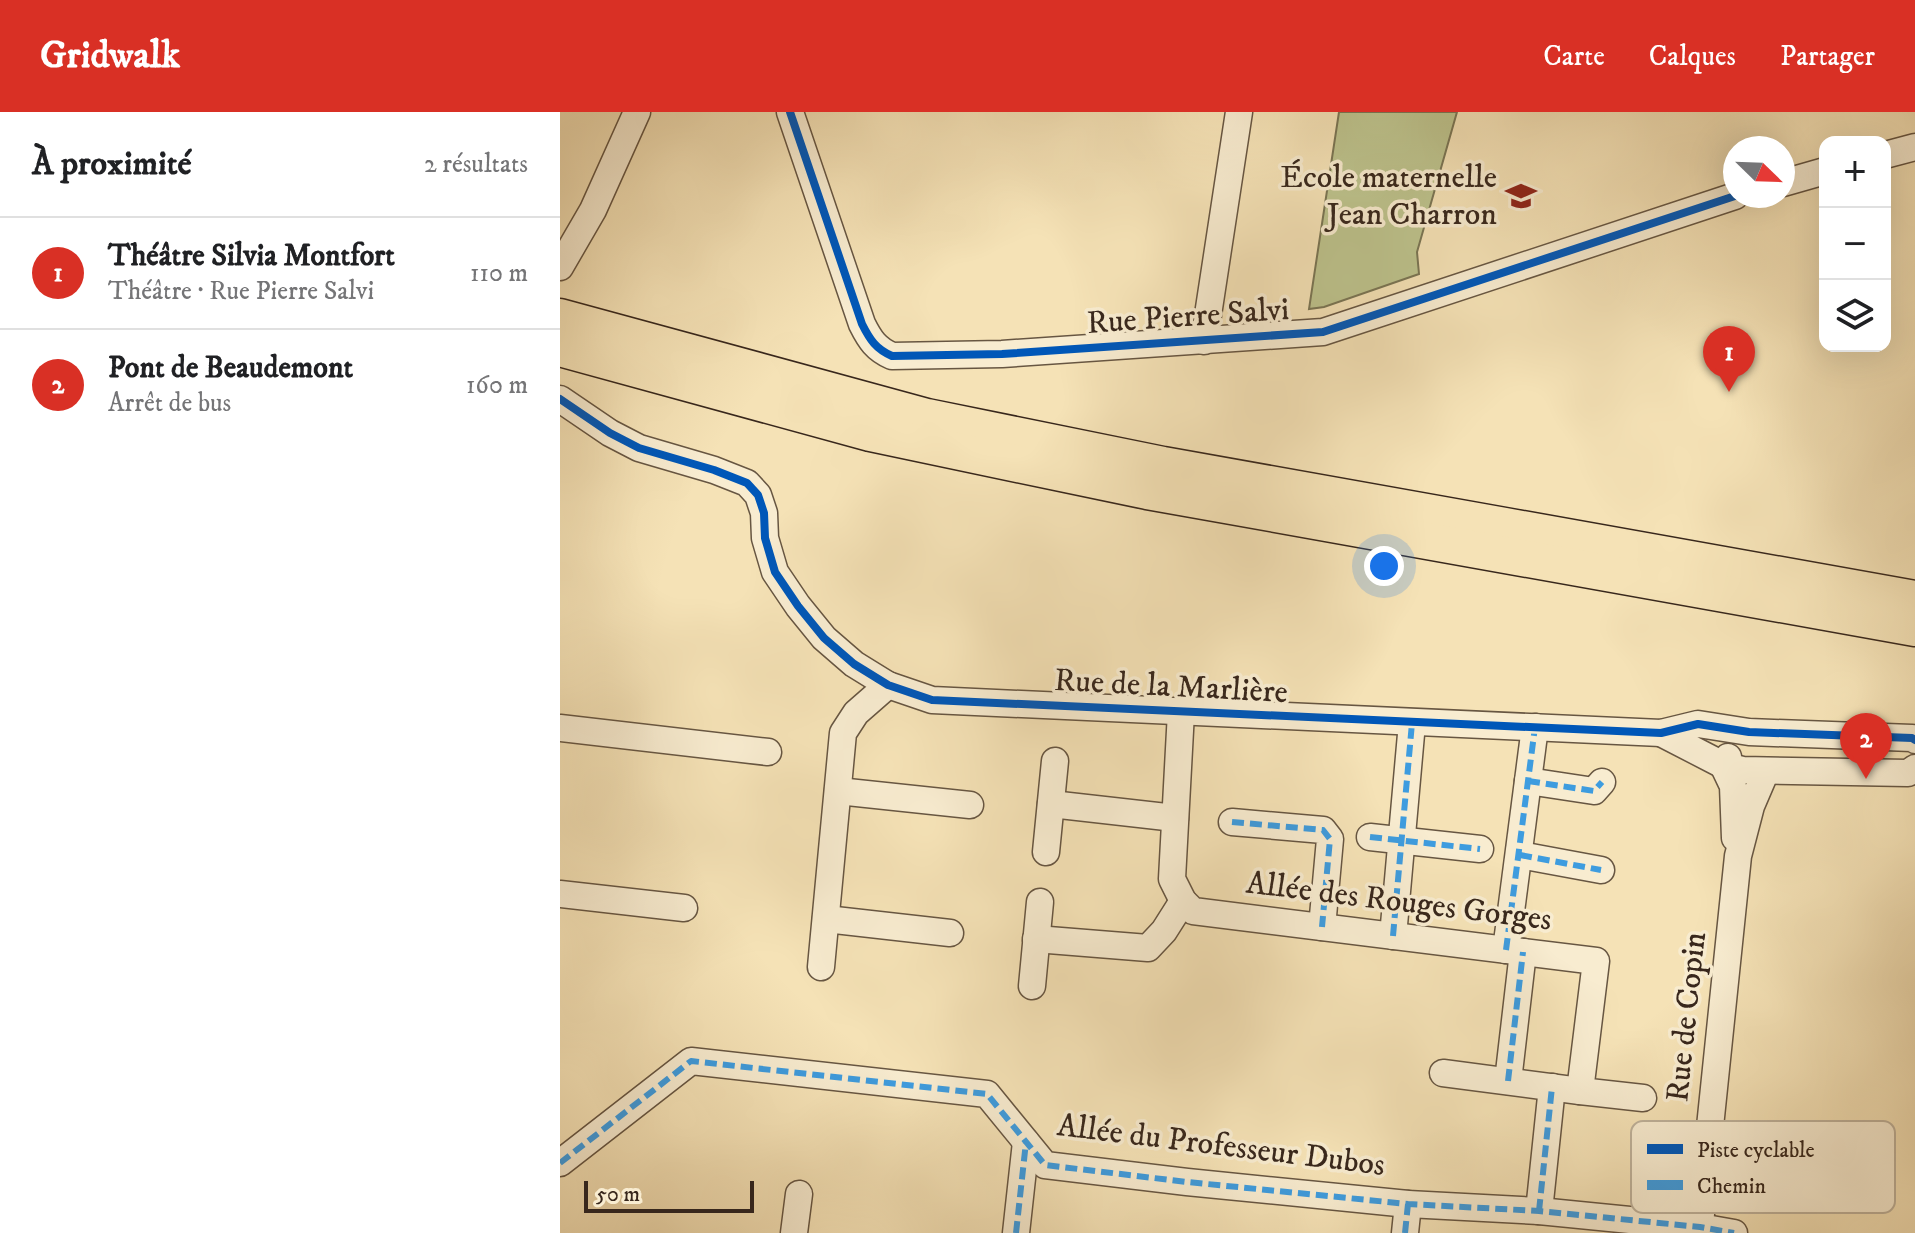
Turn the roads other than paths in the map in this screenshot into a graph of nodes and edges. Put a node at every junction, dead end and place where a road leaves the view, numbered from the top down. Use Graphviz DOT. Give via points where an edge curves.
graph roads {
  1 [pos="637,112"];
  2 [pos="790,112"];
  3 [pos="1239,112"];
  4 [pos="1915,147"];
  5 [pos="1891,153"];
  6 [pos="1819,173"];
  7 [pos="1795,180"];
  8 [pos="1723,200"];
  9 [pos="563,254"];
  10 [pos="561,328"];
  11 [pos="1204,341"];
  12 [pos="560,399"];
  13 [pos="1915,599"];
  14 [pos="1915,628"];
  15 [pos="888,685"];
  16 [pos="1181,712"];
  17 [pos="1412,723"];
  18 [pos="1535,727"];
  19 [pos="560,728"];
  20 [pos="1749,732"];
  21 [pos="1661,733"];
  22 [pos="1915,740"];
  23 [pos="768,752"];
  24 [pos="1055,761"];
  25 [pos="1723,765"];
  26 [pos="1915,768"];
  27 [pos="1766,771"];
  28 [pos="1528,781"];
  29 [pos="1602,782"];
  30 [pos="838,791"];
  31 [pos="1051,804"];
  32 [pos="970,805"];
  33 [pos="1175,818"];
  34 [pos="1232,822"];
  35 [pos="1370,837"];
  36 [pos="1401,839"];
  37 [pos="1480,849"];
  38 [pos="1046,852"];
  39 [pos="1520,855"];
  40 [pos="1738,856"];
  41 [pos="1601,870"];
  42 [pos="560,894"];
  43 [pos="1040,902"];
  44 [pos="1188,906"];
  45 [pos="684,908"];
  46 [pos="826,919"];
  47 [pos="1322,927"];
  48 [pos="950,933"];
  49 [pos="1393,936"];
  50 [pos="1036,939"];
  51 [pos="1515,951"];
  52 [pos="821,967"];
  53 [pos="1032,986"];
  54 [pos="1443,1073"];
  55 [pos="1508,1081"];
  56 [pos="1552,1087"];
  57 [pos="1580,1091"];
  58 [pos="1643,1098"];
  59 [pos="1710,1121"];
  60 [pos="1026,1142"];
  61 [pos="560,1163"];
  62 [pos="799,1194"];
  63 [pos="1408,1204"];
  64 [pos="1539,1211"];
  65 [pos="1699,1230"];
  66 [pos="794,1233"];
  67 [pos="1016,1233"];
  68 [pos="1405,1233"];
  69 [pos="1734,1233"];
  1 -- 9 [label="street" via="593,210"];
  2 -- 11 [label="street, Rue Pierre Salvi" via="862,324 881,351 892,356 989,355"];
  3 -- 11 [label="street"];
  4 -- 5 [label="street"];
  6 -- 7 [label="street"];
  8 -- 11 [label="street, Rue Pierre Salvi" via="1323,332"];
  10 -- 13 [label="highway" via="956,423 1163,465"];
  10 -- 14 [label="highway" via="870,433 1147,491"];
  12 -- 15 [label="street, Rue de la Marlière" via="639,448 747,483 764,513 775,572 798,606 824,638"];
  15 -- 16 [label="street, Rue de la Marlière" via="932,700"];
  15 -- 30 [label="street" via="856,713 843,733"];
  16 -- 17 [label="street, Rue de la Marlière"];
  16 -- 33 [label="street, Rue de la Marlière"];
  17 -- 18 [label="street, Rue de la Marlière"];
  17 -- 36 [label="street"];
  18 -- 21 [label="street, Rue de la Marlière"];
  18 -- 28 [label="street"];
  19 -- 23 [label="street"];
  20 -- 21 [label="street, Rue de la Marlière" via="1698,724"];
  20 -- 22 [label="street, Rue de la Marlière"];
  20 -- 25 [label="street"];
  20 -- 27 [label="street"];
  21 -- 25 [label="street, Rue de la Marlière"];
  24 -- 31 [label="street"];
  25 -- 27 [label="street, Rue de la Marlière"];
  25 -- 40 [label="street, Rue de Copin" via="1733,786"];
  26 -- 27 [label="street, Rue de la Marlière" via="1908,773"];
  27 -- 40 [label="street, Rue de Copin"];
  28 -- 29 [label="street" via="1594,791"];
  28 -- 39 [label="street"];
  30 -- 32 [label="street"];
  30 -- 46 [label="street"];
  31 -- 33 [label="street"];
  31 -- 38 [label="street"];
  33 -- 44 [label="street, Rue de la Marlière" via="1172,879"];
  34 -- 47 [label="street" via="1323,830 1330,839"];
  35 -- 36 [label="street"];
  36 -- 37 [label="street"];
  36 -- 49 [label="street"];
  39 -- 41 [label="street"];
  39 -- 51 [label="street"];
  40 -- 59 [label="street, Rue de Copin"];
  42 -- 45 [label="street"];
  43 -- 50 [label="street"];
  44 -- 47 [label="street, Allée des Rouges Gorges"];
  44 -- 50 [label="street" via="1148,948"];
  46 -- 48 [label="street"];
  46 -- 52 [label="street"];
  47 -- 49 [label="street, Allée des Rouges Gorges"];
  49 -- 51 [label="street, Allée des Rouges Gorges"];
  50 -- 53 [label="street"];
  51 -- 55 [label="street"];
  51 -- 57 [label="street, Allée des Rouges Gorges" via="1596,961"];
  54 -- 55 [label="street"];
  55 -- 56 [label="street"];
  56 -- 57 [label="street"];
  56 -- 64 [label="street"];
  57 -- 58 [label="street"];
  60 -- 61 [label="street, Allée du Professeur Dubos" via="987,1094 691,1061"];
  60 -- 63 [label="street, Allée du Professeur Dubos" via="1045,1165"];
  60 -- 67 [label="street"];
  62 -- 66 [label="street"];
  63 -- 64 [label="street, Allée du Professeur Dubos"];
  63 -- 68 [label="street"];
  64 -- 65 [label="street, Allée du Professeur Dubos"];
  65 -- 69 [label="street, Allée du Professeur Dubos"];
}
